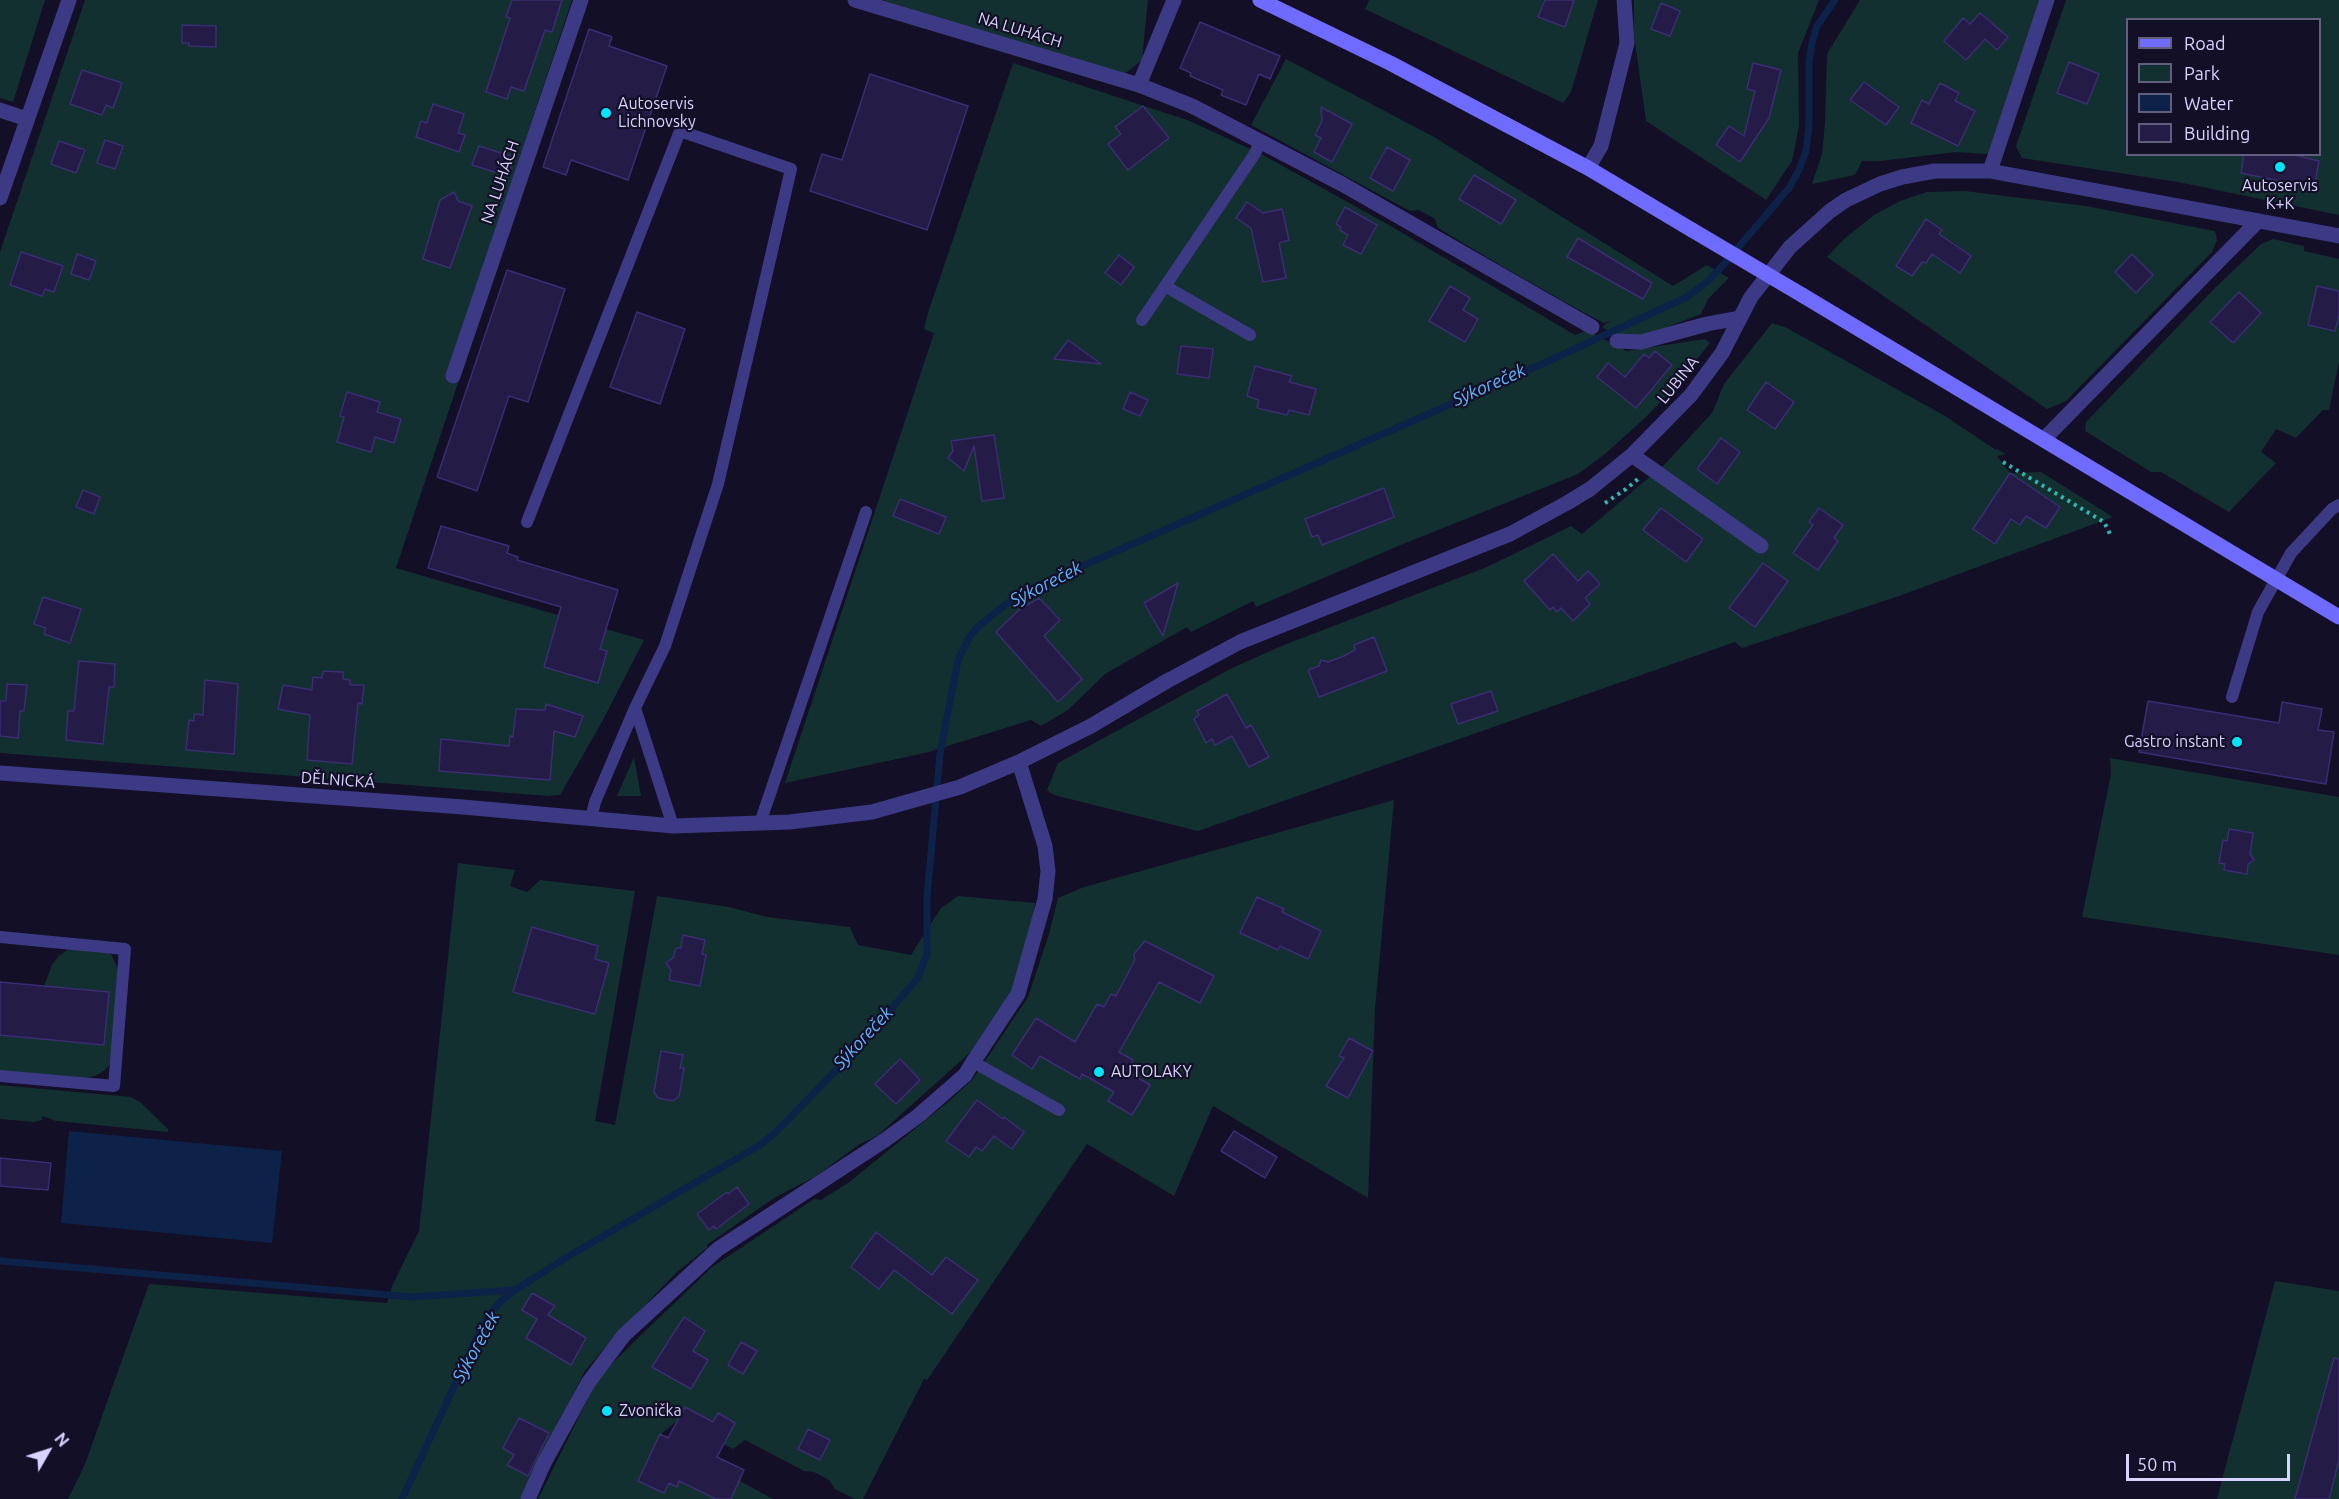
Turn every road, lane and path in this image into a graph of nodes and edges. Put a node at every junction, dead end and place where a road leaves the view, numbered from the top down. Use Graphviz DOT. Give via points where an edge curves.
graph roads {
  1 [pos="69,0"];
  2 [pos="581,0"];
  3 [pos="855,0"];
  4 [pos="1174,0"];
  5 [pos="1260,0"];
  6 [pos="1624,0"];
  7 [pos="2047,0"];
  8 [pos="1139,85"];
  9 [pos="0,110"];
  10 [pos="27,119"];
  11 [pos="1261,141"];
  12 [pos="1588,168"];
  13 [pos="1990,171"];
  14 [pos="0,198"];
  15 [pos="2258,221"];
  16 [pos="2339,236"];
  17 [pos="1165,286"];
  18 [pos="1739,318"];
  19 [pos="1142,320"];
  20 [pos="1592,327"];
  21 [pos="1250,335"];
  22 [pos="1617,340"];
  23 [pos="453,376"];
  24 [pos="2044,439"];
  25 [pos="1632,455"];
  26 [pos="2003,462"];
  27 [pos="2339,505"];
  28 [pos="866,512"];
  29 [pos="527,522"];
  30 [pos="2111,536"];
  31 [pos="1761,546"];
  32 [pos="2276,580"];
  33 [pos="2339,617"];
  34 [pos="2232,697"];
  35 [pos="635,708"];
  36 [pos="1019,762"];
  37 [pos="0,773"];
  38 [pos="591,818"];
  39 [pos="760,823"];
  40 [pos="673,826"];
  41 [pos="0,937"];
  42 [pos="973,1062"];
  43 [pos="0,1076"];
  44 [pos="1059,1110"];
  45 [pos="528,1499"];
  1 -- 10 [label="street"];
  2 -- 23 [label="street, NA LUHÁCH"];
  3 -- 8 [label="street, NA LUHÁCH"];
  4 -- 8 [label="street"];
  5 -- 12 [label="main road" via="1390,63"];
  6 -- 12 [label="street" via="1627,43 1601,146"];
  7 -- 13 [label="street"];
  8 -- 11 [label="street, NA LUHÁCH" via="1192,106"];
  9 -- 10 [label="street"];
  10 -- 14 [label="street"];
  11 -- 17 [label="lane"];
  11 -- 20 [label="street, NA LUHÁCH"];
  12 -- 24 [label="main road, bridge"];
  13 -- 15 [label="street, LUBINA"];
  13 -- 18 [label="street, LUBINA" via="1922,172 1880,184 1846,200 1790,247"];
  15 -- 16 [label="street, LUBINA"];
  15 -- 24 [label="street"];
  17 -- 19 [label="lane"];
  17 -- 21 [label="lane"];
  18 -- 22 [label="street" via="1641,342"];
  18 -- 25 [label="street, LUBINA" via="1722,353 1691,395"];
  24 -- 32 [label="main road"];
  25 -- 31 [label="street"];
  25 -- 36 [label="street, LUBINA" via="1590,489 1544,517 1240,642"];
  26 -- 30 [label="path" via="2104,522"];
  27 -- 32 [label="lane" via="2291,553"];
  28 -- 39 [label="lane"];
  29 -- 35 [label="lane" via="680,131 791,169 718,484 665,646"];
  32 -- 33 [label="main road"];
  32 -- 34 [label="lane" via="2258,612"];
  35 -- 38 [label="lane"];
  35 -- 40 [label="lane"];
  36 -- 39 [label="street, DĚLNICKÁ" via="960,788 872,812"];
  36 -- 42 [label="street" via="1045,846 1045,899 1018,994"];
  37 -- 38 [label="street, DĚLNICKÁ"];
  38 -- 40 [label="street, DĚLNICKÁ"];
  39 -- 40 [label="street, DĚLNICKÁ"];
  41 -- 43 [label="lane" via="125,949 114,1086"];
  42 -- 44 [label="lane"];
  42 -- 45 [label="street" via="965,1075 910,1122 718,1249 624,1335 588,1383"];
}
